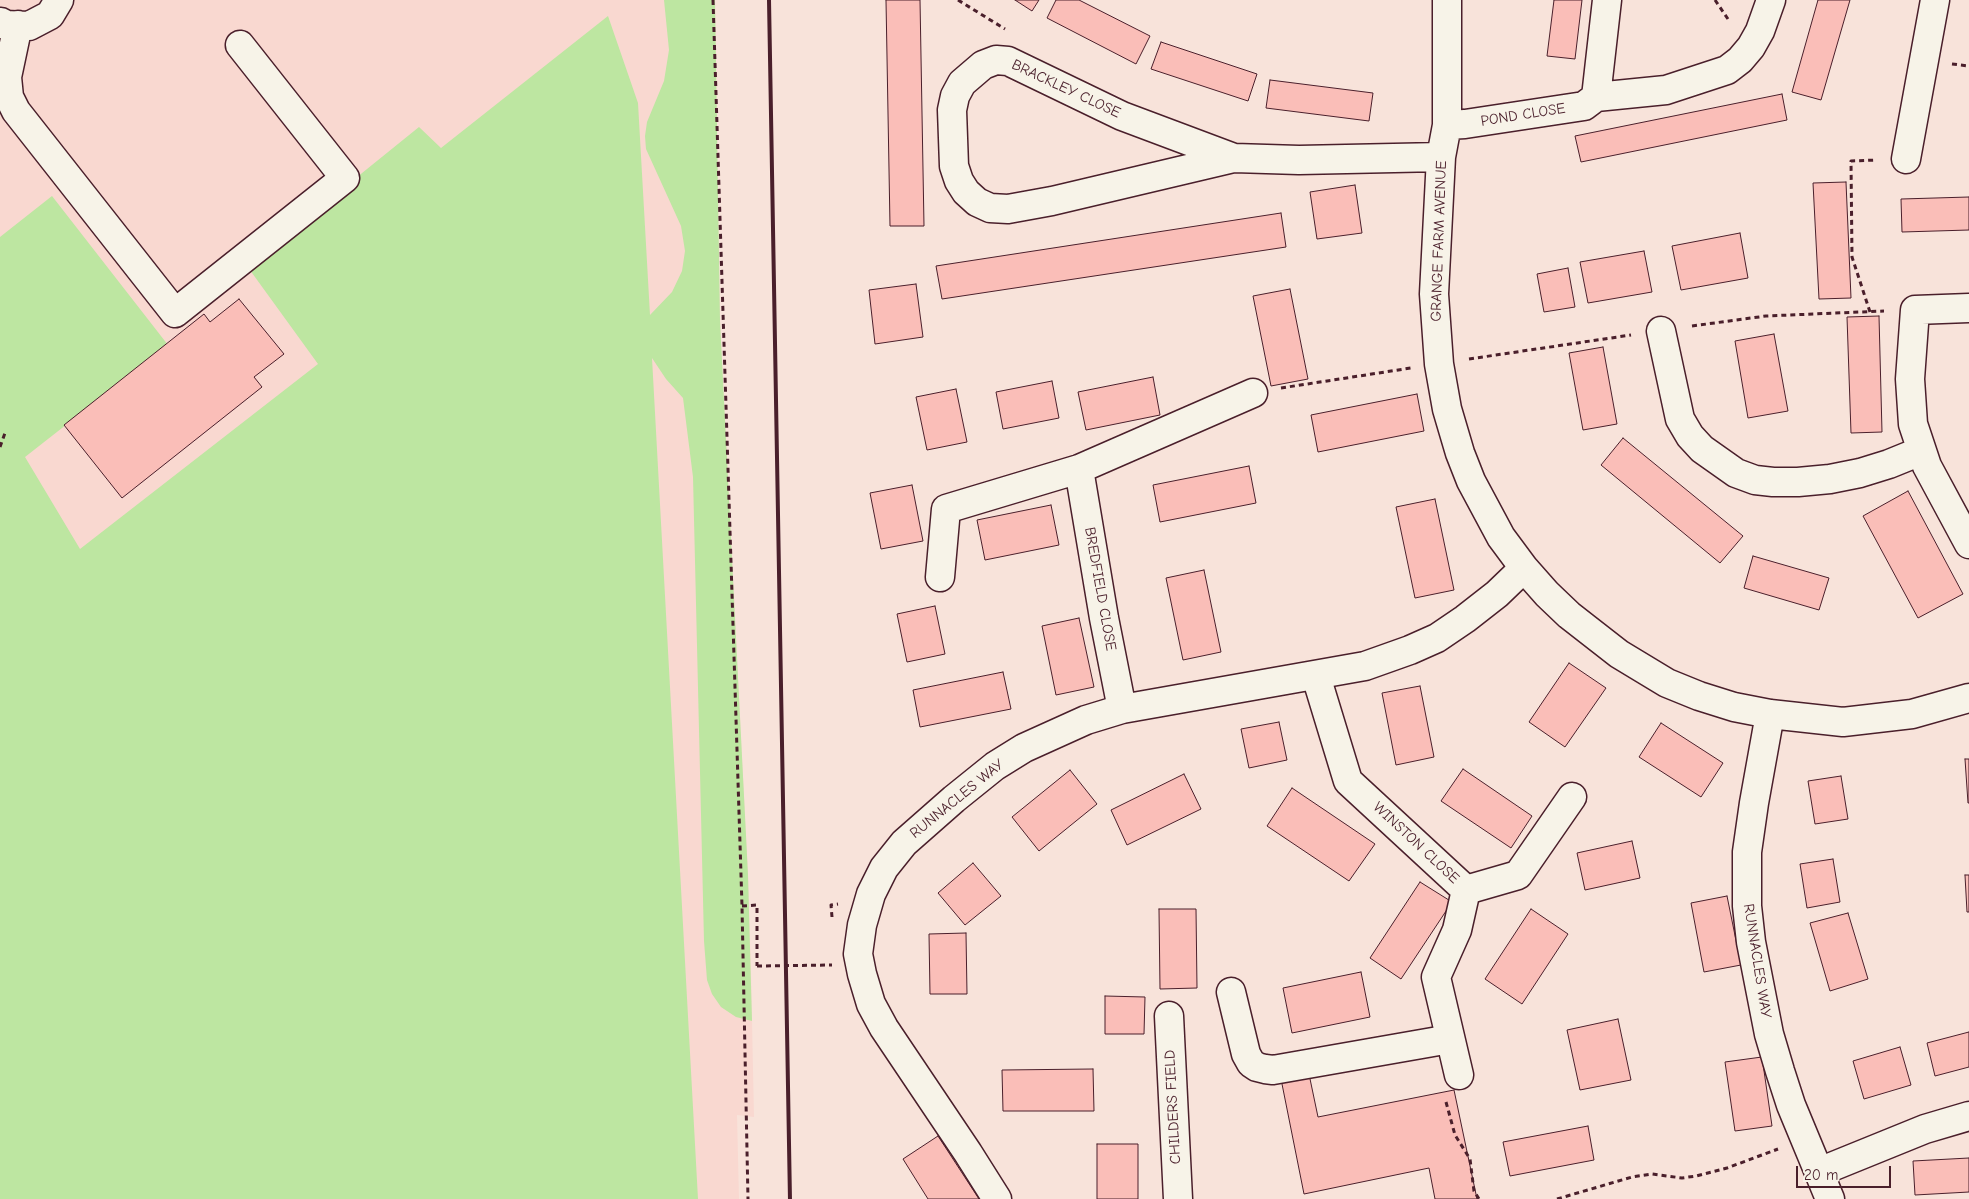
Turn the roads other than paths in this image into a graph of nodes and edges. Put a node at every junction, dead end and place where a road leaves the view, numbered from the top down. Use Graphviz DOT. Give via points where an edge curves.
graph roads {
  1 [pos="59,0"];
  2 [pos="1447,0"];
  3 [pos="1607,0"];
  4 [pos="1771,0"];
  5 [pos="1935,0"];
  6 [pos="9,23"];
  7 [pos="240,45"];
  8 [pos="1596,98"];
  9 [pos="1447,125"];
  10 [pos="1441,156"];
  11 [pos="1234,158"];
  12 [pos="1906,160"];
  13 [pos="1969,308"];
  14 [pos="1661,331"];
  15 [pos="1253,393"];
  16 [pos="1921,450"];
  17 [pos="1079,469"];
  18 [pos="1966,533"];
  19 [pos="1524,568"];
  20 [pos="940,577"];
  21 [pos="1316,676"];
  22 [pos="1969,698"];
  23 [pos="1122,709"];
  24 [pos="1770,714"];
  25 [pos="1572,797"];
  26 [pos="1466,890"];
  27 [pos="1231,992"];
  28 [pos="1168,1016"];
  29 [pos="1450,1038"];
  30 [pos="1459,1075"];
  31 [pos="1969,1116"];
  32 [pos="1819,1172"];
  33 [pos="997,1199"];
  34 [pos="1178,1199"];
  35 [pos="1830,1199"];
  1 -- 6 [label="street" via="50,15 29,26"];
  2 -- 9 [label="street, GRANGE FARM AVENUE"];
  3 -- 8 [label="street"];
  4 -- 8 [label="street, POND CLOSE" via="1760,31 1740,60 1728,70 1666,90"];
  5 -- 12 [label="street"];
  6 -- 7 [label="street" via="7,77 9,97 16,111 175,314 344,178"];
  8 -- 9 [label="street, POND CLOSE" via="1584,106"];
  9 -- 10 [label="street, GRANGE FARM AVENUE"];
  10 -- 11 [label="street, BRACKLEY CLOSE" via="1299,160"];
  10 -- 19 [label="street, GRANGE FARM AVENUE" via="1434,294 1446,409 1471,481 1501,537"];
  11 -- 11 [label="street, BRACKLEY CLOSE" via="1052,201 1008,209 990,208 977,202 959,181 954,166 952,110 962,83 972,73 996,60 1008,61 1122,116"];
  13 -- 16 [label="street" via="1915,310 1911,404"];
  14 -- 16 [label="street" via="1680,419 1702,449 1736,473 1773,482 1830,479 1889,464"];
  15 -- 17 [label="street"];
  16 -- 18 [label="street" via="1935,484"];
  17 -- 20 [label="street" via="946,509"];
  17 -- 23 [label="street, BREDFIELD CLOSE"];
  19 -- 21 [label="street, RUNNACLES WAY" via="1497,594 1437,638 1365,666"];
  19 -- 24 [label="street, GRANGE FARM AVENUE" via="1547,594 1592,634 1642,669 1699,696 1734,708"];
  21 -- 23 [label="street, RUNNACLES WAY"];
  21 -- 26 [label="street, WINSTON CLOSE" via="1348,781"];
  22 -- 24 [label="street, GRANGE FARM AVENUE" via="1912,714 1843,722"];
  23 -- 33 [label="street, RUNNACLES WAY" via="1086,720 1024,748 995,766 954,799 904,843 884,868 870,894 862,925 858,954 871,1004"];
  24 -- 32 [label="street, RUNNACLES WAY" via="1748,852 1747,906 1769,1034 1791,1104"];
  25 -- 26 [label="street" via="1518,875"];
  26 -- 29 [label="street, WINSTON CLOSE" via="1457,930 1436,977"];
  27 -- 29 [label="street" via="1246,1054 1251,1063 1265,1069"];
  28 -- 34 [label="street, CHILDERS FIELD"];
  29 -- 30 [label="street, WINSTON CLOSE"];
  31 -- 32 [label="street" via="1925,1129"];
  32 -- 35 [label="street, RUNNACLES WAY"];
}
